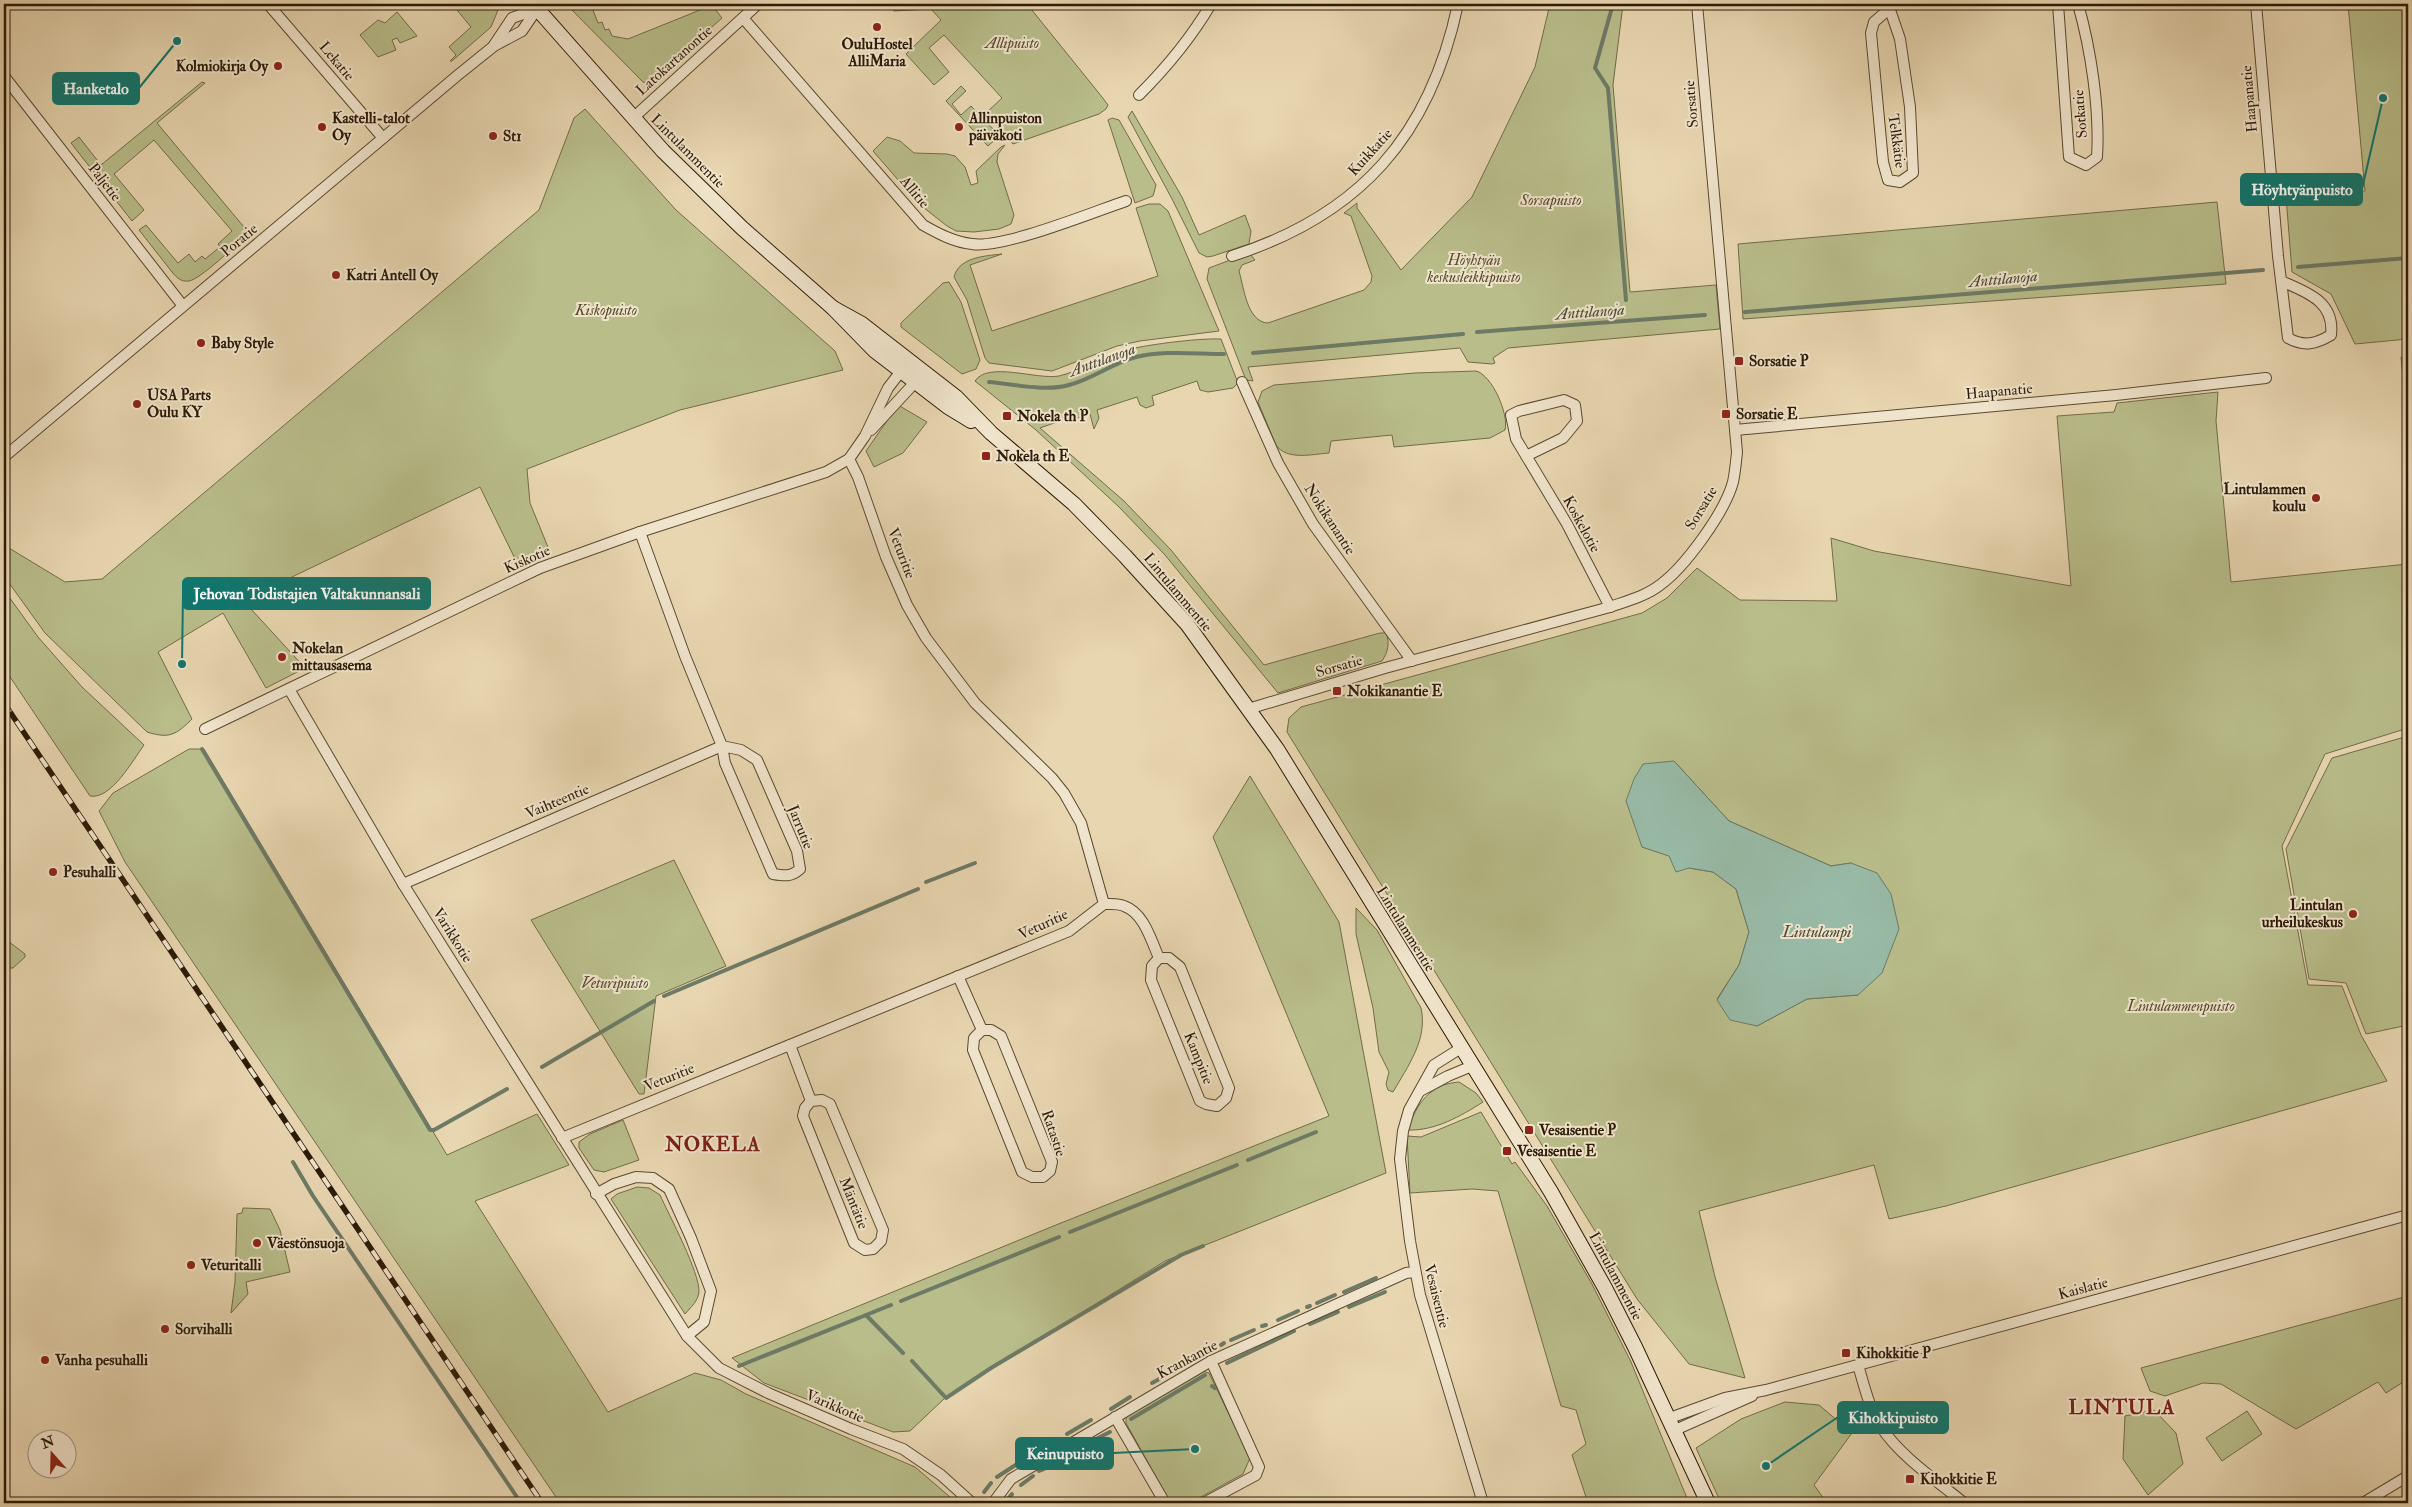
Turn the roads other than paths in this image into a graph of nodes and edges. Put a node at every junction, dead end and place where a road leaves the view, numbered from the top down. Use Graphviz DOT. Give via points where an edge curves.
graph roads {
  1 [pos="268,4"];
  2 [pos="758,4"];
  3 [pos="1211,4"];
  4 [pos="1458,4"];
  5 [pos="1696,4"];
  6 [pos="2058,4"];
  7 [pos="2078,4"];
  8 [pos="2256,4"];
  9 [pos="535,6"];
  10 [pos="1888,6"];
  11 [pos="743,18"];
  12 [pos="494,46"];
  13 [pos="4,76"];
  14 [pos="1139,95"];
  15 [pos="632,118"];
  16 [pos="383,138"];
  17 [pos="1126,201"];
  18 [pos="1232,256"];
  19 [pos="2281,280"];
  20 [pos="183,306"];
  21 [pos="905,366"];
  22 [pos="919,377"];
  23 [pos="2266,378"];
  24 [pos="1242,382"];
  25 [pos="1735,430"];
  26 [pos="865,436"];
  27 [pos="1526,456"];
  28 [pos="4,457"];
  29 [pos="849,459"];
  30 [pos="640,532"];
  31 [pos="1610,607"];
  32 [pos="1412,661"];
  33 [pos="289,689"];
  34 [pos="1248,709"];
  35 [pos="205,729"];
  36 [pos="722,746"];
  37 [pos="403,884"];
  38 [pos="1104,904"];
  39 [pos="1159,958"];
  40 [pos="958,976"];
  41 [pos="982,1030"];
  42 [pos="790,1045"];
  43 [pos="1461,1048"];
  44 [pos="1472,1066"];
  45 [pos="1419,1092"];
  46 [pos="811,1101"];
  47 [pos="562,1138"];
  48 [pos="596,1194"];
  49 [pos="2408,1215"];
  50 [pos="1415,1272"];
  51 [pos="687,1336"];
  52 [pos="1211,1361"];
  53 [pos="1858,1365"];
  54 [pos="1115,1416"];
  55 [pos="1672,1424"];
  56 [pos="2408,1476"];
  57 [pos="972,1503"];
  58 [pos="992,1503"];
  59 [pos="1165,1503"];
  60 [pos="1204,1503"];
  61 [pos="1483,1503"];
  62 [pos="1708,1503"];
  63 [pos="1964,1503"];
  64 [pos="2363,1503"];
  1 -- 16 [label="street, Lekatie"];
  2 -- 11 [label="street, Latokartanontie"];
  3 -- 14 [label="street" via="1168,66"];
  4 -- 18 [label="street, Kuikkatie" via="1448,46 1422,109 1374,173 1344,201 1304,227 1264,246"];
  5 -- 25 [label="street, Sorsatie"];
  6 -- 7 [label="street, Sotkatie" via="2069,157 2086,165 2097,157 2098,139 2088,39"];
  8 -- 19 [label="street, Haapanatie"];
  9 -- 12 [label="street, Poratie" via="512,18"];
  9 -- 12 [label="street, Poratie" via="522,31"];
  9 -- 15 [label="street, Lintulammentie"];
  10 -- 10 [label="street, Telkkätie" via="1900,39 1910,107 1913,173 1900,182 1888,180 1883,162 1871,34 1874,22"];
  11 -- 15 [label="street, Latokartanontie"];
  11 -- 17 [label="street, Allitie" via="923,225 947,238 974,245 1002,242"];
  12 -- 16 [label="street, Poratie"];
  13 -- 20 [label="street, Paljetie"];
  15 -- 21 [label="street, Lintulammentie" via="742,228 833,308 875,350"];
  16 -- 20 [label="street, Poratie"];
  19 -- 19 [label="street, Haapanatie" via="2288,338 2299,344 2317,344 2331,335 2332,326 2324,304 2315,296"];
  20 -- 28 [label="street, Poratie"];
  21 -- 22 [label="street, Lintulammentie"];
  21 -- 26 [label="street, Kiskotie" via="888,388"];
  22 -- 26 [label="street, Kiskotie"];
  22 -- 34 [label="street, Lintulammentie" via="948,407 991,433 1074,504 1187,624"];
  23 -- 25 [label="street, Haapanatie" via="2116,396"];
  24 -- 32 [label="street, Nokikanantie" via="1278,463 1313,524"];
  25 -- 31 [label="street, Sorsatie" via="1737,452 1733,483 1720,512 1660,586"];
  26 -- 29 [label="street, Kiskotie"];
  27 -- 27 [label="street, Koskelotie" via="1563,438 1577,421 1575,405 1564,400 1511,415 1516,439"];
  27 -- 31 [label="street, Koskelotie" via="1567,524"];
  29 -- 30 [label="street, Kiskotie" via="826,472 778,489"];
  29 -- 38 [label="street, Veturitie" via="907,605 926,638 975,703 1052,778 1064,794 1081,823"];
  30 -- 33 [label="street, Kiskotie" via="540,568"];
  30 -- 36 [label="street, Jarrutie"];
  31 -- 32 [label="street, Sorsatie"];
  32 -- 34 [label="street, Sorsatie"];
  33 -- 35 [label="street, Kiskotie"];
  33 -- 37 [label="street, Varikkotie"];
  34 -- 43 [label="street, Lintulammentie" via="1291,772"];
  36 -- 36 [label="street, Jarrutie" via="725,763 773,874 794,875 800,868 797,851 757,760 741,750"];
  36 -- 37 [label="street, Vaihteentie"];
  37 -- 47 [label="street, Varikkotie"];
  38 -- 39 [label="street" via="1123,905 1135,912"];
  38 -- 40 [label="street, Veturitie" via="1069,931"];
  39 -- 39 [label="street, Kampitie" via="1169,958 1180,967 1229,1088 1226,1098 1217,1106 1200,1100 1151,980 1152,966"];
  40 -- 41 [label="street"];
  40 -- 42 [label="street, Veturitie"];
  41 -- 41 [label="street, Ratastie" via="991,1030 1001,1036 1052,1162 1050,1171 1043,1177 1032,1178 1022,1172 973,1050 974,1038"];
  42 -- 46 [label="street"];
  42 -- 47 [label="street, Veturitie"];
  43 -- 44 [label="street, Lintulammentie"];
  43 -- 45 [label="street, Vesaisentie" via="1434,1065"];
  44 -- 45 [label="street"];
  44 -- 55 [label="street, Lintulammentie" via="1551,1192 1606,1288"];
  45 -- 50 [label="street, Vesaisentie" via="1407,1117 1400,1158"];
  46 -- 46 [label="street, Mäntätie" via="822,1100 830,1104 883,1230 873,1249 864,1250 854,1243 803,1116"];
  47 -- 48 [label="street, Varikkotie"];
  48 -- 51 [label="street, Varikkotie"];
  48 -- 51 [label="street" via="636,1177 653,1178 669,1189 711,1292 704,1322"];
  49 -- 53 [label="street, Kaislatie"];
  50 -- 52 [label="street, Krankantie" via="1406,1273"];
  50 -- 61 [label="street, Vesaisentie"];
  51 -- 57 [label="street, Varikkotie" via="719,1368 768,1393 903,1449 941,1475"];
  52 -- 54 [label="street, Krankantie"];
  52 -- 60 [label="street" via="1259,1467 1256,1474"];
  53 -- 55 [label="street, Kaislatie" via="1725,1398"];
  53 -- 63 [label="street" via="1881,1427 1899,1448"];
  54 -- 58 [label="street, Krankantie" via="1011,1479"];
  54 -- 59 [label="street"];
  55 -- 62 [label="street, Lintulammentie"];
  56 -- 64 [label="street"];
}
